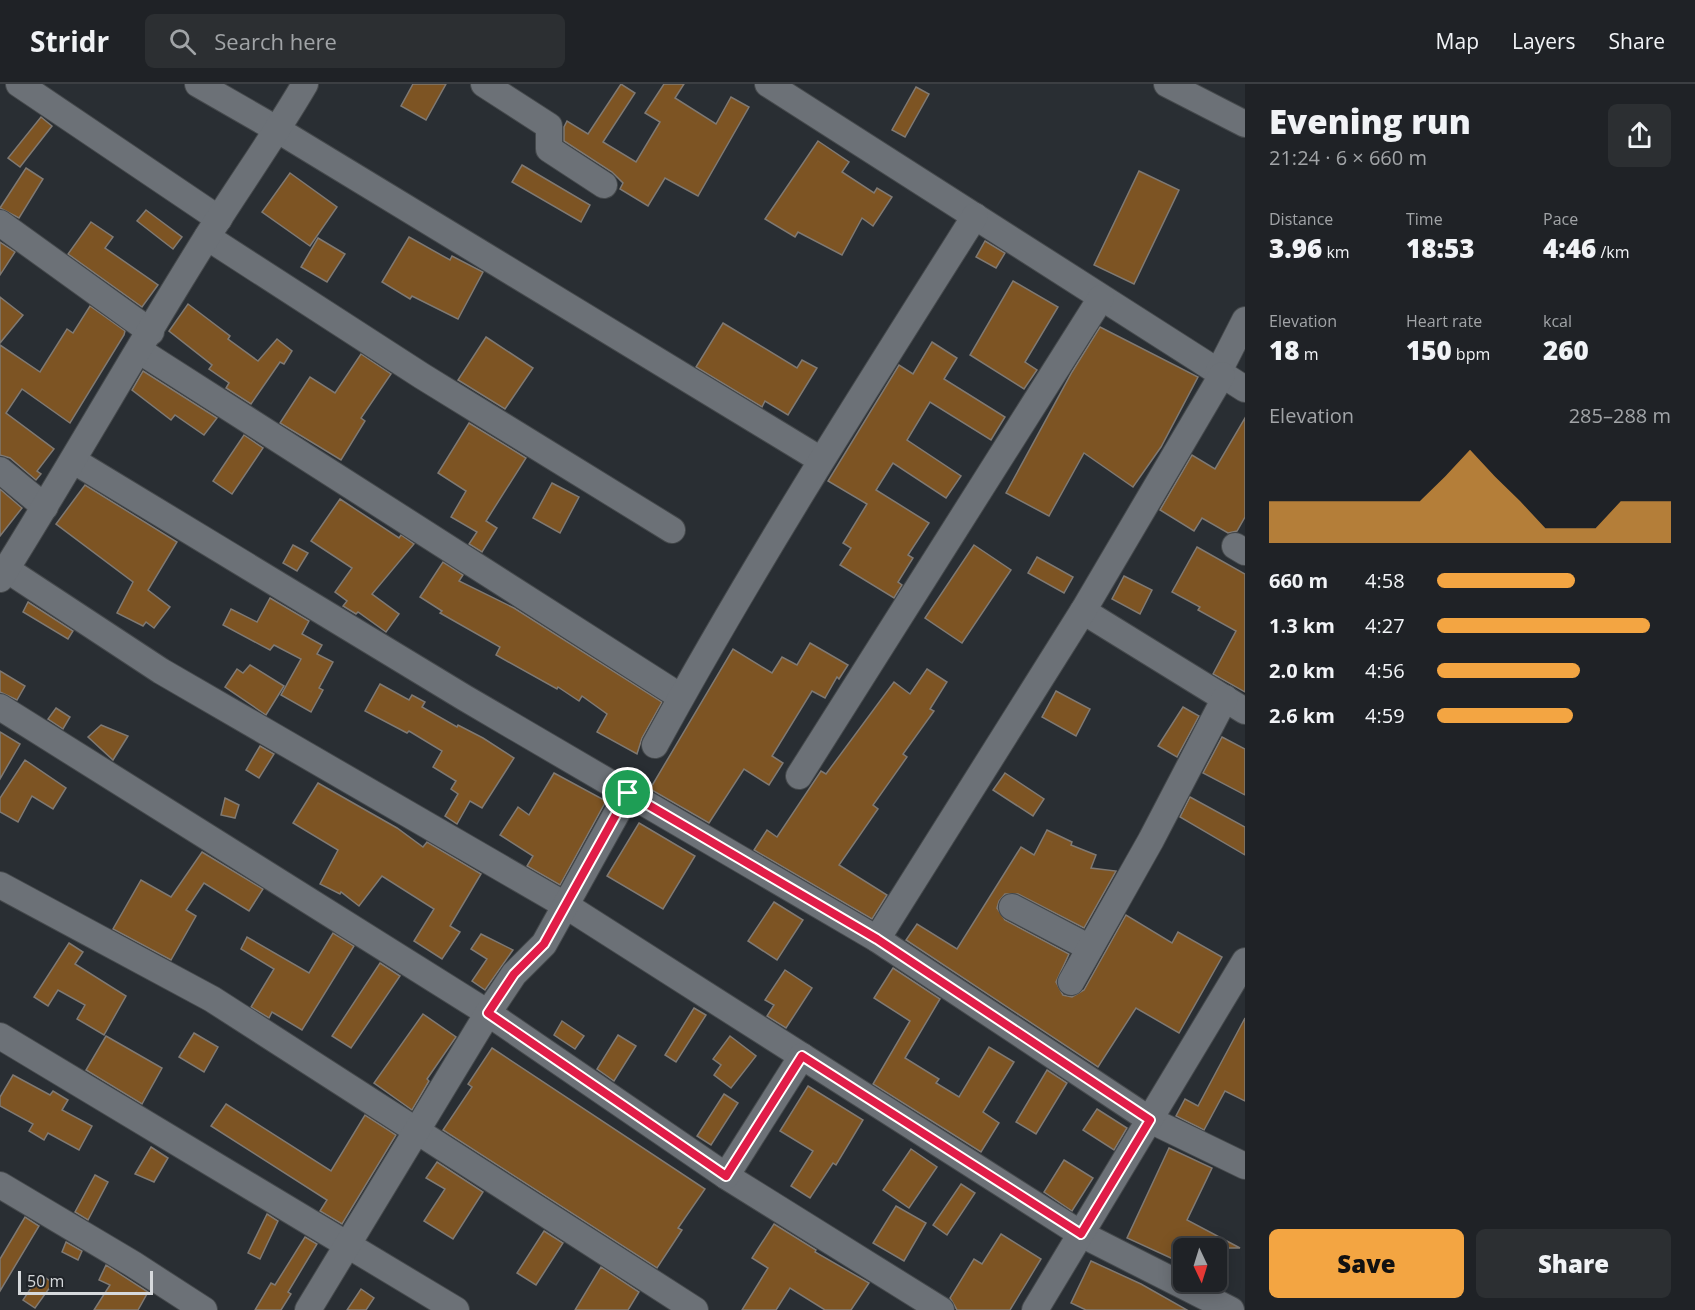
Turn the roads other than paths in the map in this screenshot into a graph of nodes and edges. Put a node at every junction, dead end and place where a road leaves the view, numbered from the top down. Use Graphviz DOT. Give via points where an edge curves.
graph roads {
  1 [pos="19,84"];
  2 [pos="198,84"];
  3 [pos="305,84"];
  4 [pos="484,84"];
  5 [pos="768,84"];
  6 [pos="1167,84"];
  7 [pos="1245,124"];
  8 [pos="278,130"];
  9 [pos="604,185"];
  10 [pos="975,216"];
  11 [pos="0,223"];
  12 [pos="213,228"];
  13 [pos="1101,298"];
  14 [pos="1245,320"];
  15 [pos="145,342"];
  16 [pos="1220,374"];
  17 [pos="1245,389"];
  18 [pos="821,460"];
  19 [pos="74,461"];
  20 [pos="0,470"];
  21 [pos="45,507"];
  22 [pos="672,530"];
  23 [pos="3,574"];
  24 [pos="1083,611"];
  25 [pos="681,697"];
  26 [pos="1235,705"];
  27 [pos="0,707"];
  28 [pos="655,745"];
  29 [pos="799,776"];
  30 [pos="628,793"];
  31 [pos="0,885"];
  32 [pos="565,905"];
  33 [pos="1012,907"];
  34 [pos="877,939"];
  35 [pos="1090,948"];
  36 [pos="1245,961"];
  37 [pos="1071,982"];
  38 [pos="488,1013"];
  39 [pos="0,1036"];
  40 [pos="802,1056"];
  41 [pos="1150,1120"];
  42 [pos="418,1132"];
  43 [pos="1245,1166"];
  44 [pos="726,1176"];
  45 [pos="0,1185"];
  46 [pos="1081,1234"];
  47 [pos="348,1245"];
  48 [pos="204,1310"];
  49 [pos="308,1310"];
  50 [pos="456,1310"];
  51 [pos="695,1310"];
  52 [pos="941,1310"];
  53 [pos="1035,1310"];
  54 [pos="1231,1310"];
  1 -- 12 [label="street"];
  2 -- 8 [label="street"];
  3 -- 8 [label="street"];
  4 -- 9 [label="street" via="549,126 549,149"];
  5 -- 10 [label="street"];
  6 -- 7 [label="street"];
  8 -- 12 [label="street"];
  8 -- 18 [label="street"];
  10 -- 13 [label="street"];
  10 -- 18 [label="street"];
  11 -- 15 [label="street"];
  12 -- 15 [label="street"];
  12 -- 22 [label="street" via="422,376"];
  13 -- 16 [label="street"];
  13 -- 29 [label="street"];
  14 -- 16 [label="street"];
  15 -- 19 [label="street"];
  15 -- 25 [label="street"];
  16 -- 17 [label="street"];
  16 -- 24 [label="street"];
  18 -- 25 [label="street"];
  19 -- 21 [label="street"];
  19 -- 30 [label="street"];
  20 -- 21 [label="street"];
  21 -- 23 [label="street"];
  23 -- 32 [label="street" via="161,671"];
  24 -- 26 [label="street"];
  24 -- 34 [label="street"];
  25 -- 28 [label="street"];
  26 -- 35 [label="street"];
  27 -- 38 [label="street"];
  30 -- 32 [label="street"];
  30 -- 34 [label="street"];
  31 -- 42 [label="street" via="212,999"];
  32 -- 38 [label="street" via="544,944 514,974"];
  32 -- 40 [label="street"];
  33 -- 35 [label="street"];
  34 -- 41 [label="street"];
  35 -- 37 [label="street"];
  36 -- 41 [label="street"];
  38 -- 42 [label="street"];
  38 -- 44 [label="street"];
  39 -- 47 [label="street"];
  40 -- 44 [label="street"];
  40 -- 46 [label="street"];
  41 -- 43 [label="street"];
  41 -- 46 [label="street"];
  42 -- 47 [label="street"];
  42 -- 51 [label="street"];
  44 -- 52 [label="street"];
  45 -- 48 [label="street"];
  46 -- 53 [label="street"];
  46 -- 54 [label="street"];
  47 -- 49 [label="street"];
  47 -- 50 [label="street"];
}
